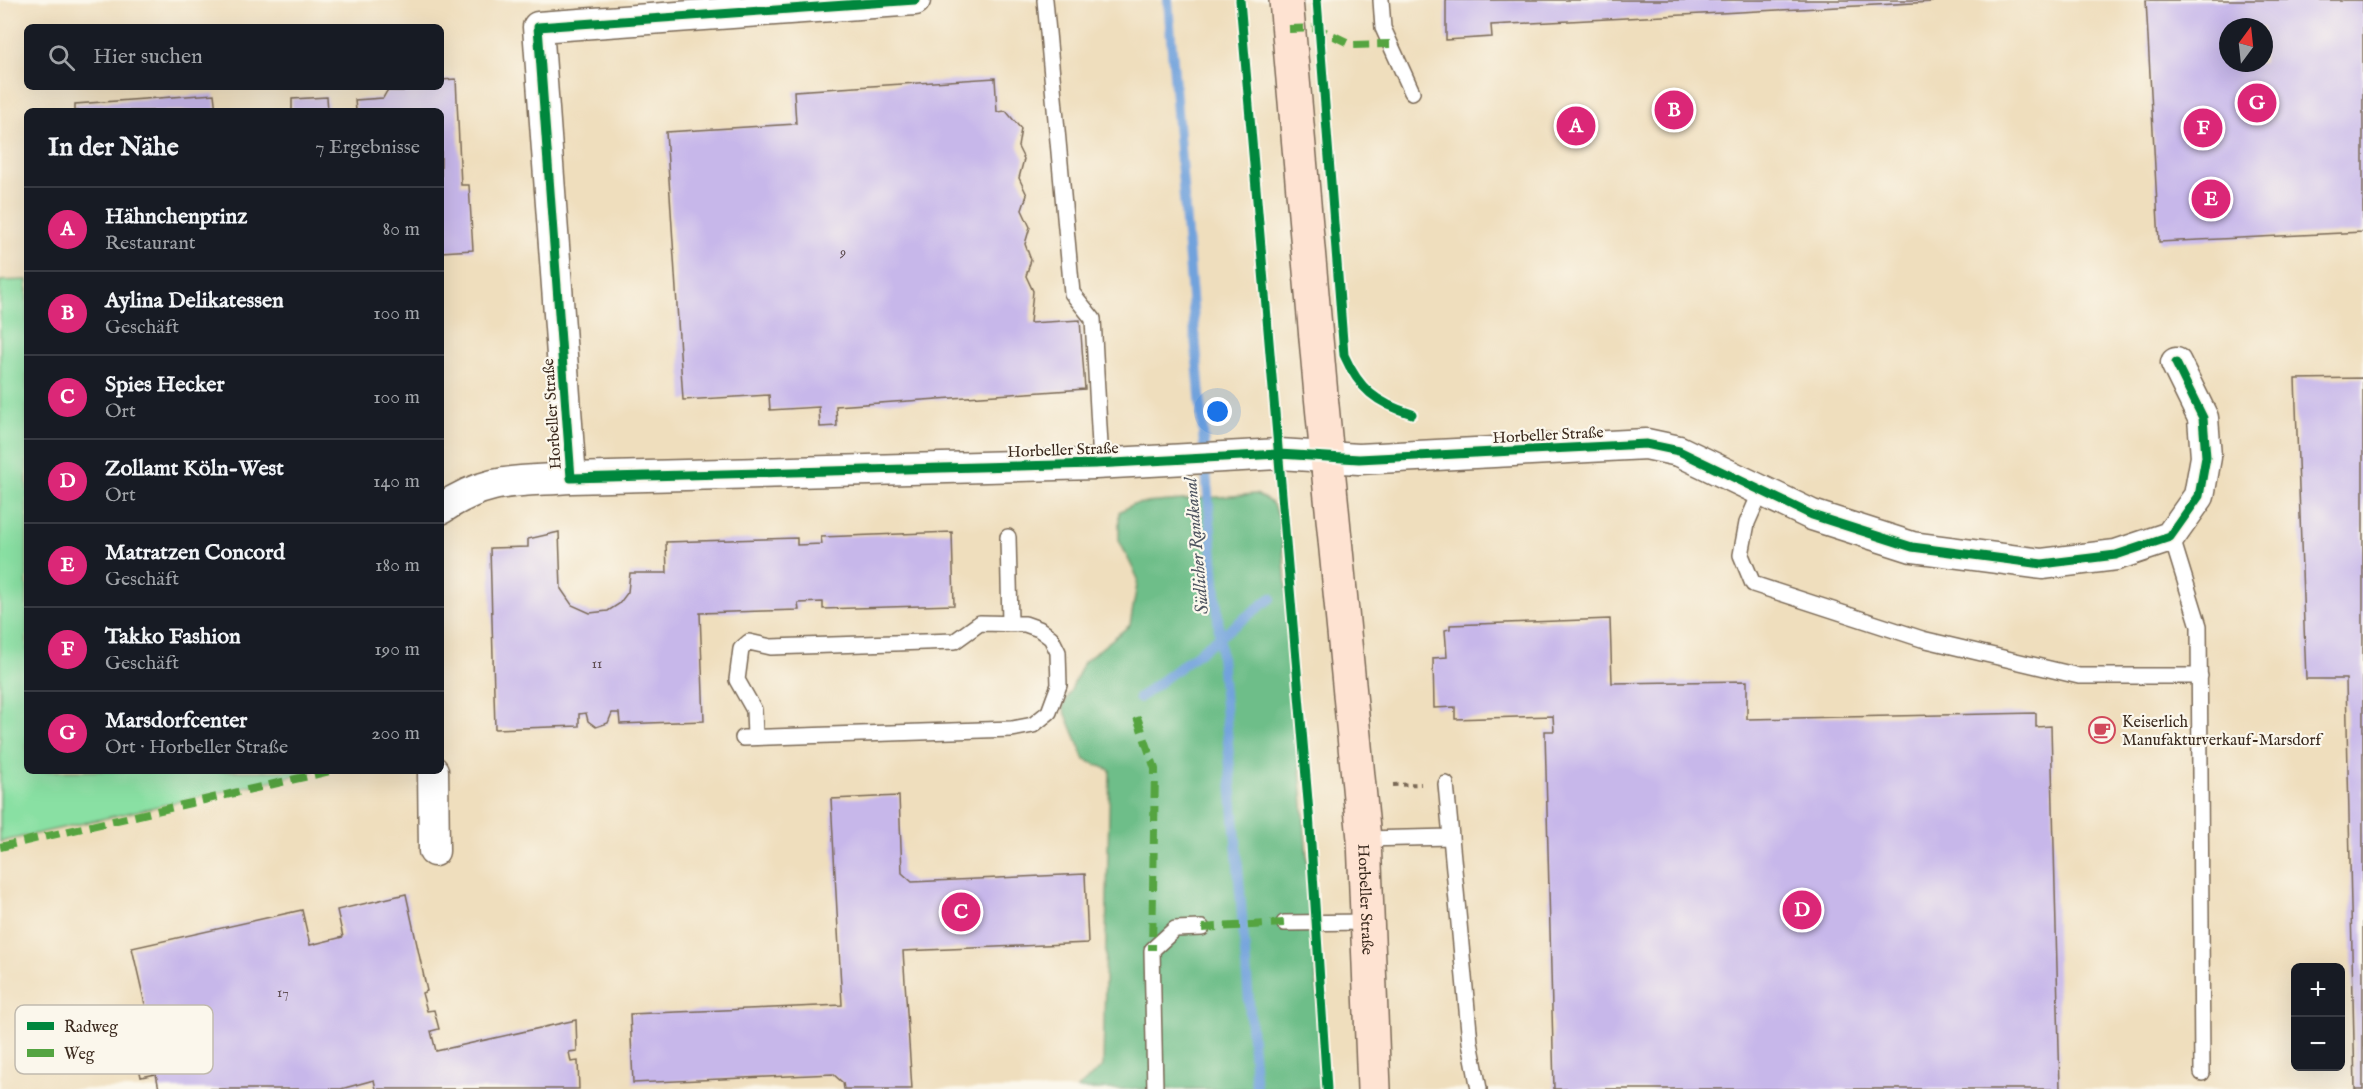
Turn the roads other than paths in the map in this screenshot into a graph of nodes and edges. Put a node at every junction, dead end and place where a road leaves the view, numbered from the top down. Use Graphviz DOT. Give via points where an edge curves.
graph roads {
  1 [pos="915,0"];
  2 [pos="1045,0"];
  3 [pos="1286,0"];
  4 [pos="1381,0"];
  5 [pos="829,3"];
  6 [pos="1412,92"];
  7 [pos="2176,363"];
  8 [pos="1328,458"];
  9 [pos="1101,463"];
  10 [pos="571,478"];
  11 [pos="1761,491"];
  12 [pos="444,507"];
  13 [pos="2171,535"];
  14 [pos="1008,537"];
  15 [pos="1010,623"];
  16 [pos="2200,676"];
  17 [pos="433,774"];
  18 [pos="1446,784"];
  19 [pos="1451,837"];
  20 [pos="1365,839"];
  21 [pos="434,851"];
  22 [pos="1284,922"];
  23 [pos="1368,922"];
  24 [pos="1202,928"];
  25 [pos="2202,1073"];
  26 [pos="1155,1089"];
  27 [pos="1374,1089"];
  28 [pos="1479,1089"];
  1 -- 5 [label="street, Horbeller Straße"];
  2 -- 9 [label="lane" via="1072,293 1093,319"];
  3 -- 8 [label="main road, Horbeller Straße"];
  4 -- 6 [label="lane" via="1383,28"];
  5 -- 10 [label="street, Horbeller Straße" via="538,27"];
  7 -- 13 [label="street" via="2203,418 2206,457 2199,496"];
  8 -- 9 [label="street, Horbeller Straße" via="1279,454"];
  8 -- 11 [label="street, Horbeller Straße" via="1646,444 1679,451"];
  8 -- 20 [label="main road, Horbeller Straße"];
  9 -- 10 [label="street, Horbeller Straße"];
  10 -- 12 [label="street, Horbeller Straße" via="492,483"];
  11 -- 13 [label="street, Horbeller Straße" via="1812,515 1912,547 2042,564 2116,555"];
  11 -- 16 [label="lane" via="1747,523 1741,555 1753,584 1922,639 2079,676"];
  13 -- 16 [label="lane" via="2199,626"];
  14 -- 15 [label="lane"];
  15 -- 15 [label="lane" via="980,623 955,641 771,647 749,642 741,649 737,680 754,710 749,737 1012,729 1033,725 1049,712 1059,685 1058,652 1039,629"];
  16 -- 25 [label="lane"];
  17 -- 21 [label="street"];
  18 -- 19 [label="lane"];
  19 -- 20 [label="lane"];
  19 -- 28 [label="lane" via="1470,1042"];
  20 -- 23 [label="main road, Horbeller Straße"];
  22 -- 23 [label="lane"];
  23 -- 27 [label="main road, Horbeller Straße"];
  24 -- 26 [label="lane" via="1176,929 1152,950"];
}
